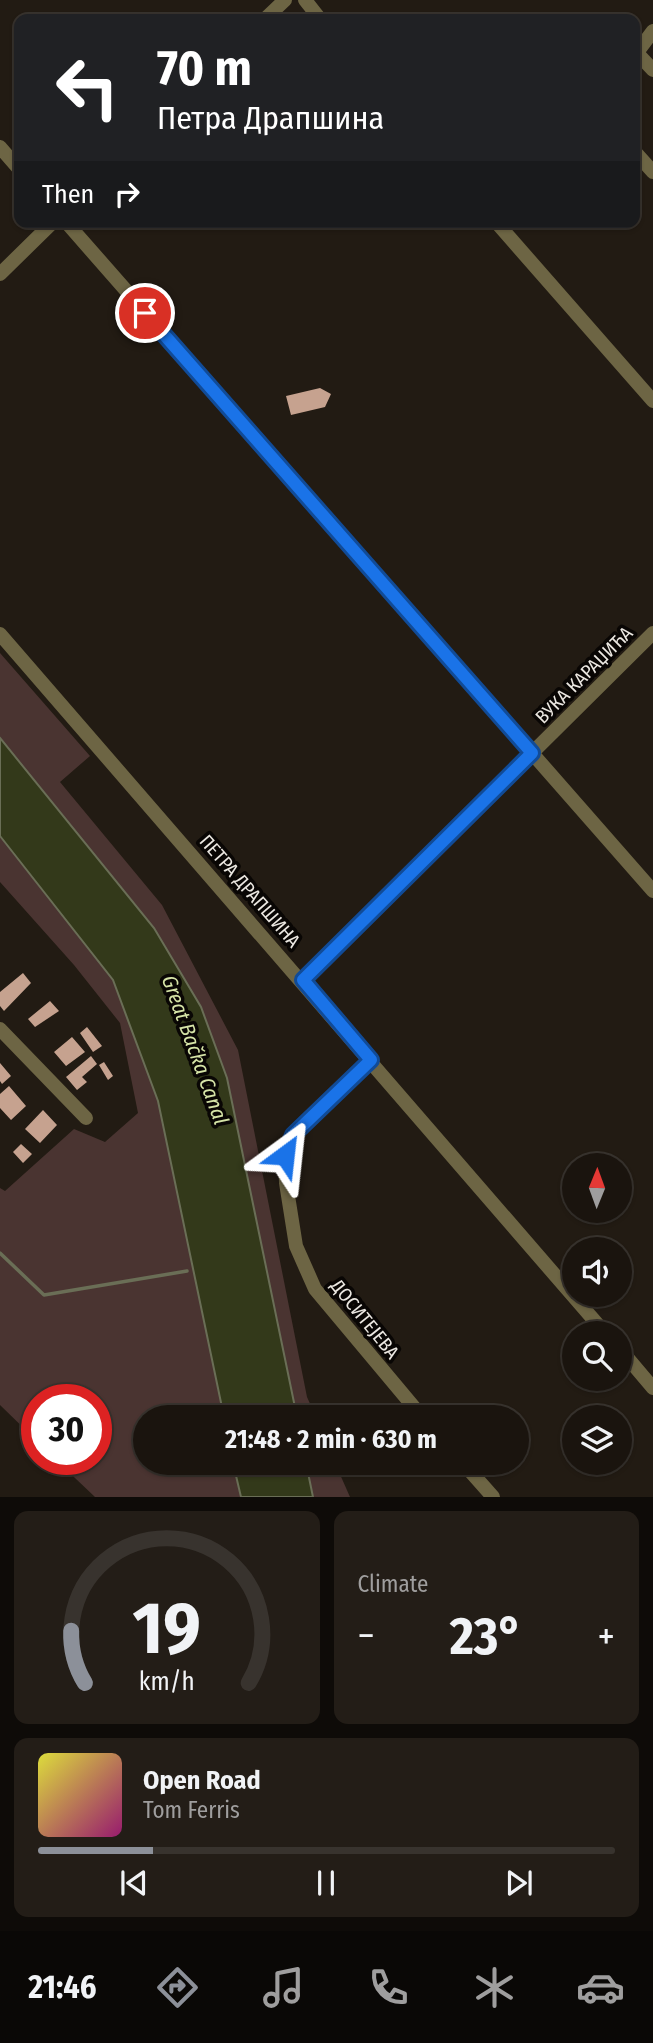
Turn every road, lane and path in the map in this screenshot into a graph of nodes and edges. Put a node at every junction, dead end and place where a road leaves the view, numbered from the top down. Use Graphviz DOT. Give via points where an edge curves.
graph roads {
  1 [pos="285,0"];
  2 [pos="305,0"];
  3 [pos="270,14"];
  4 [pos="316,14"];
  5 [pos="653,31"];
  6 [pos="640,49"];
  7 [pos="640,58"];
  8 [pos="653,70"];
  9 [pos="0,147"];
  10 [pos="640,158"];
  11 [pos="14,163"];
  12 [pos="653,172"];
  13 [pos="48,228"];
  14 [pos="71,228"];
  15 [pos="501,228"];
  16 [pos="0,274"];
  17 [pos="653,401"];
  18 [pos="653,633"];
  19 [pos="0,634"];
  20 [pos="532,753"];
  21 [pos="653,891"];
  22 [pos="303,980"];
  23 [pos="0,1029"];
  24 [pos="371,1060"];
  25 [pos="86,1118"];
  26 [pos="595,1321"];
  27 [pos="632,1363"];
  28 [pos="653,1388"];
  29 [pos="412,1405"];
  30 [pos="474,1475"];
  31 [pos="493,1497"];
  1 -- 3 [label="street"];
  2 -- 4 [label="street"];
  5 -- 6 [label="street"];
  7 -- 8 [label="street"];
  9 -- 11 [label="street"];
  10 -- 12 [label="street"];
  13 -- 16 [label="street"];
  14 -- 20 [label="street"];
  15 -- 17 [label="street"];
  18 -- 20 [label="street, ВУКА КАРАЏИЋА"];
  19 -- 22 [label="street, ПЕТРА ДРАПШИНА"];
  20 -- 21 [label="street"];
  20 -- 22 [label="street, ВУКА КАРАЏИЋА"];
  22 -- 24 [label="street, ПЕТРА ДРАПШИНА"];
  23 -- 25 [label="street"];
  24 -- 26 [label="street, ПЕТРА ДРАПШИНА"];
  24 -- 29 [label="street, ДОСИТЕЈЕВА" via="293,1135 285,1155 286,1183 296,1246 316,1289"];
  27 -- 28 [label="street"];
  30 -- 31 [label="street"];
}
